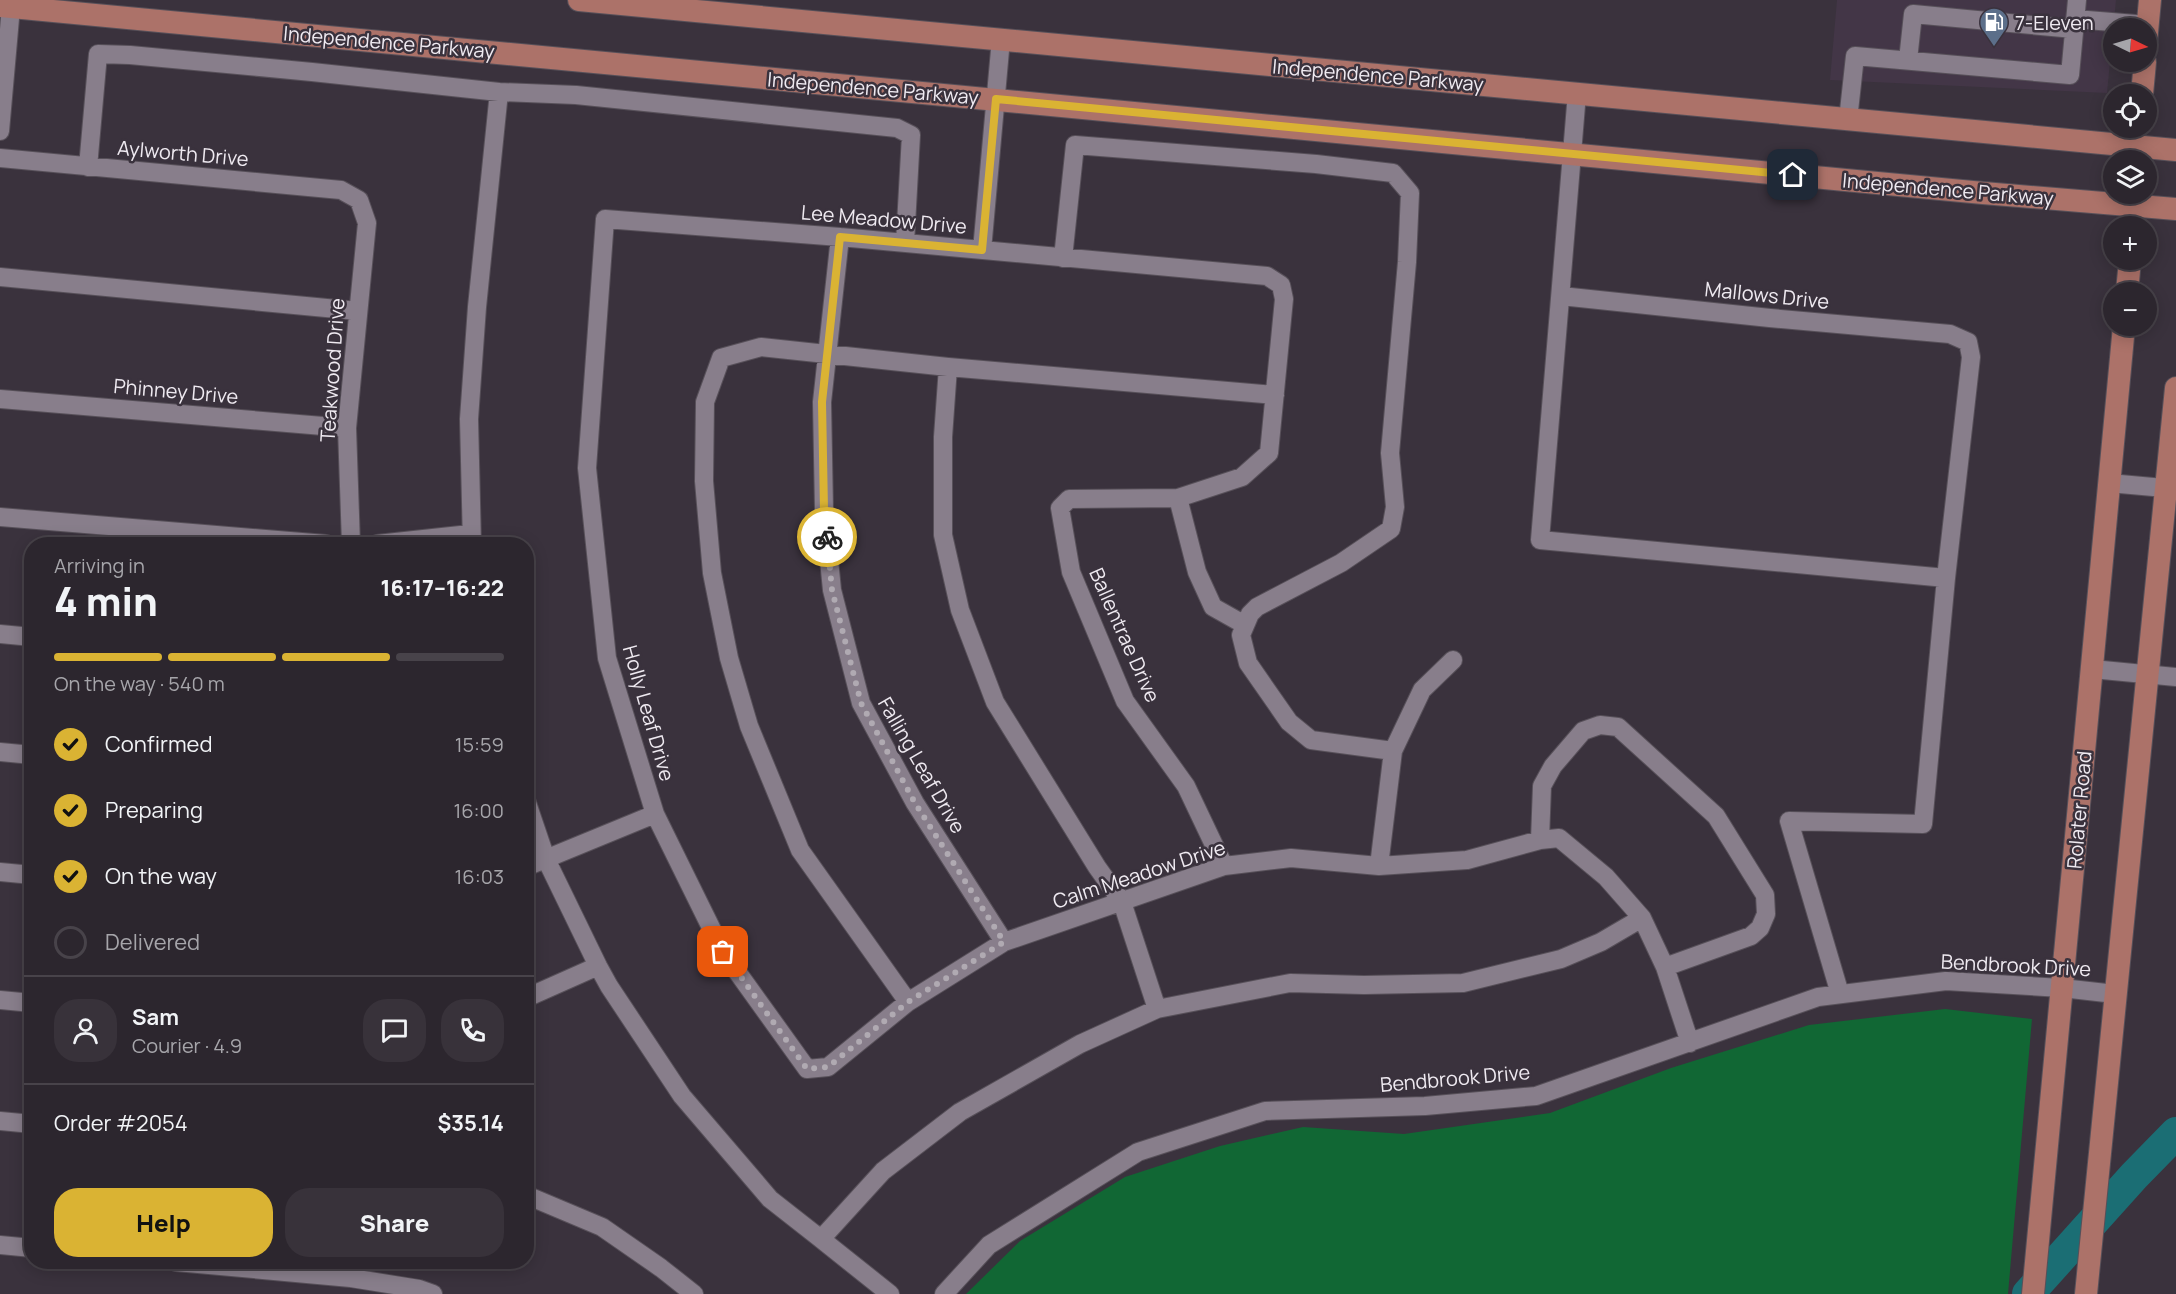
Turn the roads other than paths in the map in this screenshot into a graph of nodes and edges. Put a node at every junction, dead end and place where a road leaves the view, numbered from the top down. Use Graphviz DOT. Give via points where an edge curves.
graph roads {
  1 [pos="579,0"];
  2 [pos="2077,0"];
  3 [pos="2150,0"];
  4 [pos="9,3"];
  5 [pos="2148,18"];
  6 [pos="2074,24"];
  7 [pos="2103,28"];
  8 [pos="1001,39"];
  9 [pos="1908,60"];
  10 [pos="499,92"];
  11 [pos="1577,93"];
  12 [pos="996,99"];
  13 [pos="1848,120"];
  14 [pos="0,131"];
  15 [pos="2137,145"];
  16 [pos="2176,150"];
  17 [pos="1572,154"];
  18 [pos="0,158"];
  19 [pos="88,166"];
  20 [pos="359,200"];
  21 [pos="2134,209"];
  22 [pos="2176,209"];
  23 [pos="605,219"];
  24 [pos="840,237"];
  25 [pos="904,243"];
  26 [pos="982,250"];
  27 [pos="1063,258"];
  28 [pos="0,277"];
  29 [pos="1561,296"];
  30 [pos="358,311"];
  31 [pos="2123,336"];
  32 [pos="827,354"];
  33 [pos="948,367"];
  34 [pos="2176,388"];
  35 [pos="1275,396"];
  36 [pos="0,399"];
  37 [pos="348,428"];
  38 [pos="2109,483"];
  39 [pos="2171,488"];
  40 [pos="1178,498"];
  41 [pos="0,517"];
  42 [pos="241,537"];
  43 [pos="351,537"];
  44 [pos="471,537"];
  45 [pos="1946,578"];
  46 [pos="1245,625"];
  47 [pos="0,634"];
  48 [pos="24,636"];
  49 [pos="1453,660"];
  50 [pos="2092,669"];
  51 [pos="2147,674"];
  52 [pos="2176,677"];
  53 [pos="1393,751"];
  54 [pos="0,752"];
  55 [pos="24,754"];
  56 [pos="655,814"];
  57 [pos="534,824"];
  58 [pos="1540,840"];
  59 [pos="546,859"];
  60 [pos="534,864"];
  61 [pos="1224,866"];
  62 [pos="1379,866"];
  63 [pos="0,872"];
  64 [pos="24,874"];
  65 [pos="1122,902"];
  66 [pos="1642,918"];
  67 [pos="1004,942"];
  68 [pos="598,966"];
  69 [pos="1665,967"];
  70 [pos="2062,988"];
  71 [pos="534,994"];
  72 [pos="1840,994"];
  73 [pos="2115,994"];
  74 [pos="0,1000"];
  75 [pos="24,1002"];
  76 [pos="908,1002"];
  77 [pos="1157,1009"];
  78 [pos="1690,1043"];
  79 [pos="807,1069"];
  80 [pos="0,1121"];
  81 [pos="24,1123"];
  82 [pos="534,1198"];
  83 [pos="821,1239"];
  84 [pos="0,1245"];
  85 [pos="24,1247"];
  86 [pos="253,1269"];
  87 [pos="433,1294"];
  88 [pos="694,1294"];
  89 [pos="890,1294"];
  90 [pos="944,1294"];
  91 [pos="2033,1294"];
  92 [pos="2086,1294"];
  1 -- 8 [label="main road, Independence Parkway"];
  2 -- 6 [label="street"];
  3 -- 5 [label="main road"];
  4 -- 12 [label="main road, Independence Parkway"];
  4 -- 14 [label="street"];
  6 -- 7 [label="street"];
  6 -- 9 [label="street" via="1913,14"];
  6 -- 9 [label="street" via="2070,75"];
  8 -- 11 [label="main road, Independence Parkway"];
  8 -- 12 [label="street"];
  9 -- 13 [label="street" via="1855,56"];
  10 -- 19 [label="street" via="98,54"];
  10 -- 25 [label="street" via="576,95 897,128 911,135"];
  10 -- 44 [label="street" via="469,419"];
  11 -- 13 [label="main road, Independence Parkway"];
  11 -- 17 [label="street"];
  12 -- 17 [label="main road, Independence Parkway"];
  12 -- 26 [label="street"];
  13 -- 15 [label="main road, Independence Parkway"];
  15 -- 16 [label="main road, Independence Parkway"];
  17 -- 21 [label="main road, Independence Parkway"];
  17 -- 29 [label="street"];
  18 -- 19 [label="street, Aylworth Drive"];
  19 -- 20 [label="street, Aylworth Drive" via="341,190"];
  20 -- 30 [label="street, Teakwood Drive" via="367,223"];
  21 -- 22 [label="main road, Independence Parkway"];
  23 -- 24 [label="street, Lee Meadow Drive"];
  23 -- 56 [label="street, Holly Leaf Drive" via="587,468 607,657"];
  24 -- 25 [label="street, Lee Meadow Drive"];
  24 -- 32 [label="street, Falling Leaf Drive"];
  25 -- 26 [label="street, Lee Meadow Drive"];
  26 -- 27 [label="street, Lee Meadow Drive"];
  27 -- 35 [label="street, Lee Meadow Drive" via="1267,276 1281,285 1284,298"];
  27 -- 46 [label="street" via="1075,145 1393,173 1410,193 1390,453 1395,507 1391,529 1341,563 1257,607"];
  28 -- 30 [label="street"];
  29 -- 45 [label="street, Mallows Drive" via="1950,334 1968,342 1971,357"];
  29 -- 45 [label="street" via="1540,540"];
  30 -- 37 [label="street, Teakwood Drive"];
  31 -- 38 [label="main road, Rolater Road"];
  32 -- 33 [label="street"];
  32 -- 67 [label="street, Falling Leaf Drive" via="822,402 825,522 832,590 861,703 915,803"];
  32 -- 76 [label="street" via="761,347 721,358 705,402 704,481 712,573 729,658 750,726 800,850"];
  33 -- 35 [label="street"];
  33 -- 65 [label="street" via="943,535 960,610 994,702 1096,867"];
  34 -- 39 [label="main road"];
  35 -- 40 [label="street" via="1269,453 1242,477"];
  36 -- 37 [label="street, Phinney Drive"];
  37 -- 43 [label="street, Teakwood Drive"];
  38 -- 39 [label="street"];
  38 -- 50 [label="main road, Rolater Road"];
  39 -- 51 [label="main road"];
  40 -- 46 [label="street" via="1197,572 1213,607"];
  40 -- 61 [label="street, Ballentrae Drive" via="1069,500 1060,508 1071,572 1125,701 1186,786"];
  41 -- 42 [label="street"];
  45 -- 72 [label="street" via="1923,824 1789,821"];
  46 -- 53 [label="street" via="1241,635 1248,663 1289,722 1311,740"];
  47 -- 48 [label="street"];
  49 -- 53 [label="street" via="1422,690"];
  50 -- 51 [label="street"];
  50 -- 70 [label="main road, Rolater Road"];
  51 -- 52 [label="street"];
  51 -- 73 [label="main road"];
  53 -- 62 [label="street"];
  54 -- 55 [label="street"];
  56 -- 59 [label="street"];
  56 -- 79 [label="street, Holly Leaf Drive" via="723,952"];
  57 -- 59 [label="street"];
  58 -- 62 [label="street, Calm Meadow Drive" via="1467,860"];
  58 -- 66 [label="street, Calm Meadow Drive" via="1559,838 1605,877"];
  58 -- 69 [label="street" via="1542,786 1553,766 1583,731 1600,725 1618,728 1716,816 1765,895 1766,914 1751,936"];
  59 -- 60 [label="street"];
  59 -- 68 [label="street"];
  61 -- 62 [label="street, Calm Meadow Drive" via="1291,858"];
  61 -- 65 [label="street, Calm Meadow Drive"];
  63 -- 64 [label="street"];
  65 -- 67 [label="street, Calm Meadow Drive"];
  65 -- 77 [label="street"];
  66 -- 69 [label="street"];
  66 -- 77 [label="street" via="1561,959 1463,983 1290,982"];
  67 -- 76 [label="street, Calm Meadow Drive"];
  68 -- 71 [label="street"];
  68 -- 83 [label="street" via="682,1096 770,1199"];
  69 -- 78 [label="street"];
  70 -- 72 [label="street, Bendbrook Drive" via="1946,981"];
  70 -- 73 [label="street, Bendbrook Drive"];
  70 -- 91 [label="main road, Rolater Road"];
  72 -- 78 [label="street, Bendbrook Drive" via="1818,997"];
  73 -- 92 [label="main road"];
  74 -- 75 [label="street"];
  76 -- 79 [label="street, Calm Meadow Drive" via="828,1067"];
  77 -- 83 [label="street" via="1080,1044 960,1112 883,1171"];
  78 -- 90 [label="street, Bendbrook Drive" via="1536,1096 1425,1106 1264,1111 1138,1152 989,1245"];
  80 -- 81 [label="street"];
  82 -- 88 [label="street" via="602,1227"];
  83 -- 89 [label="street"];
  84 -- 85 [label="street"];
  86 -- 87 [label="street" via="351,1278"];
}
